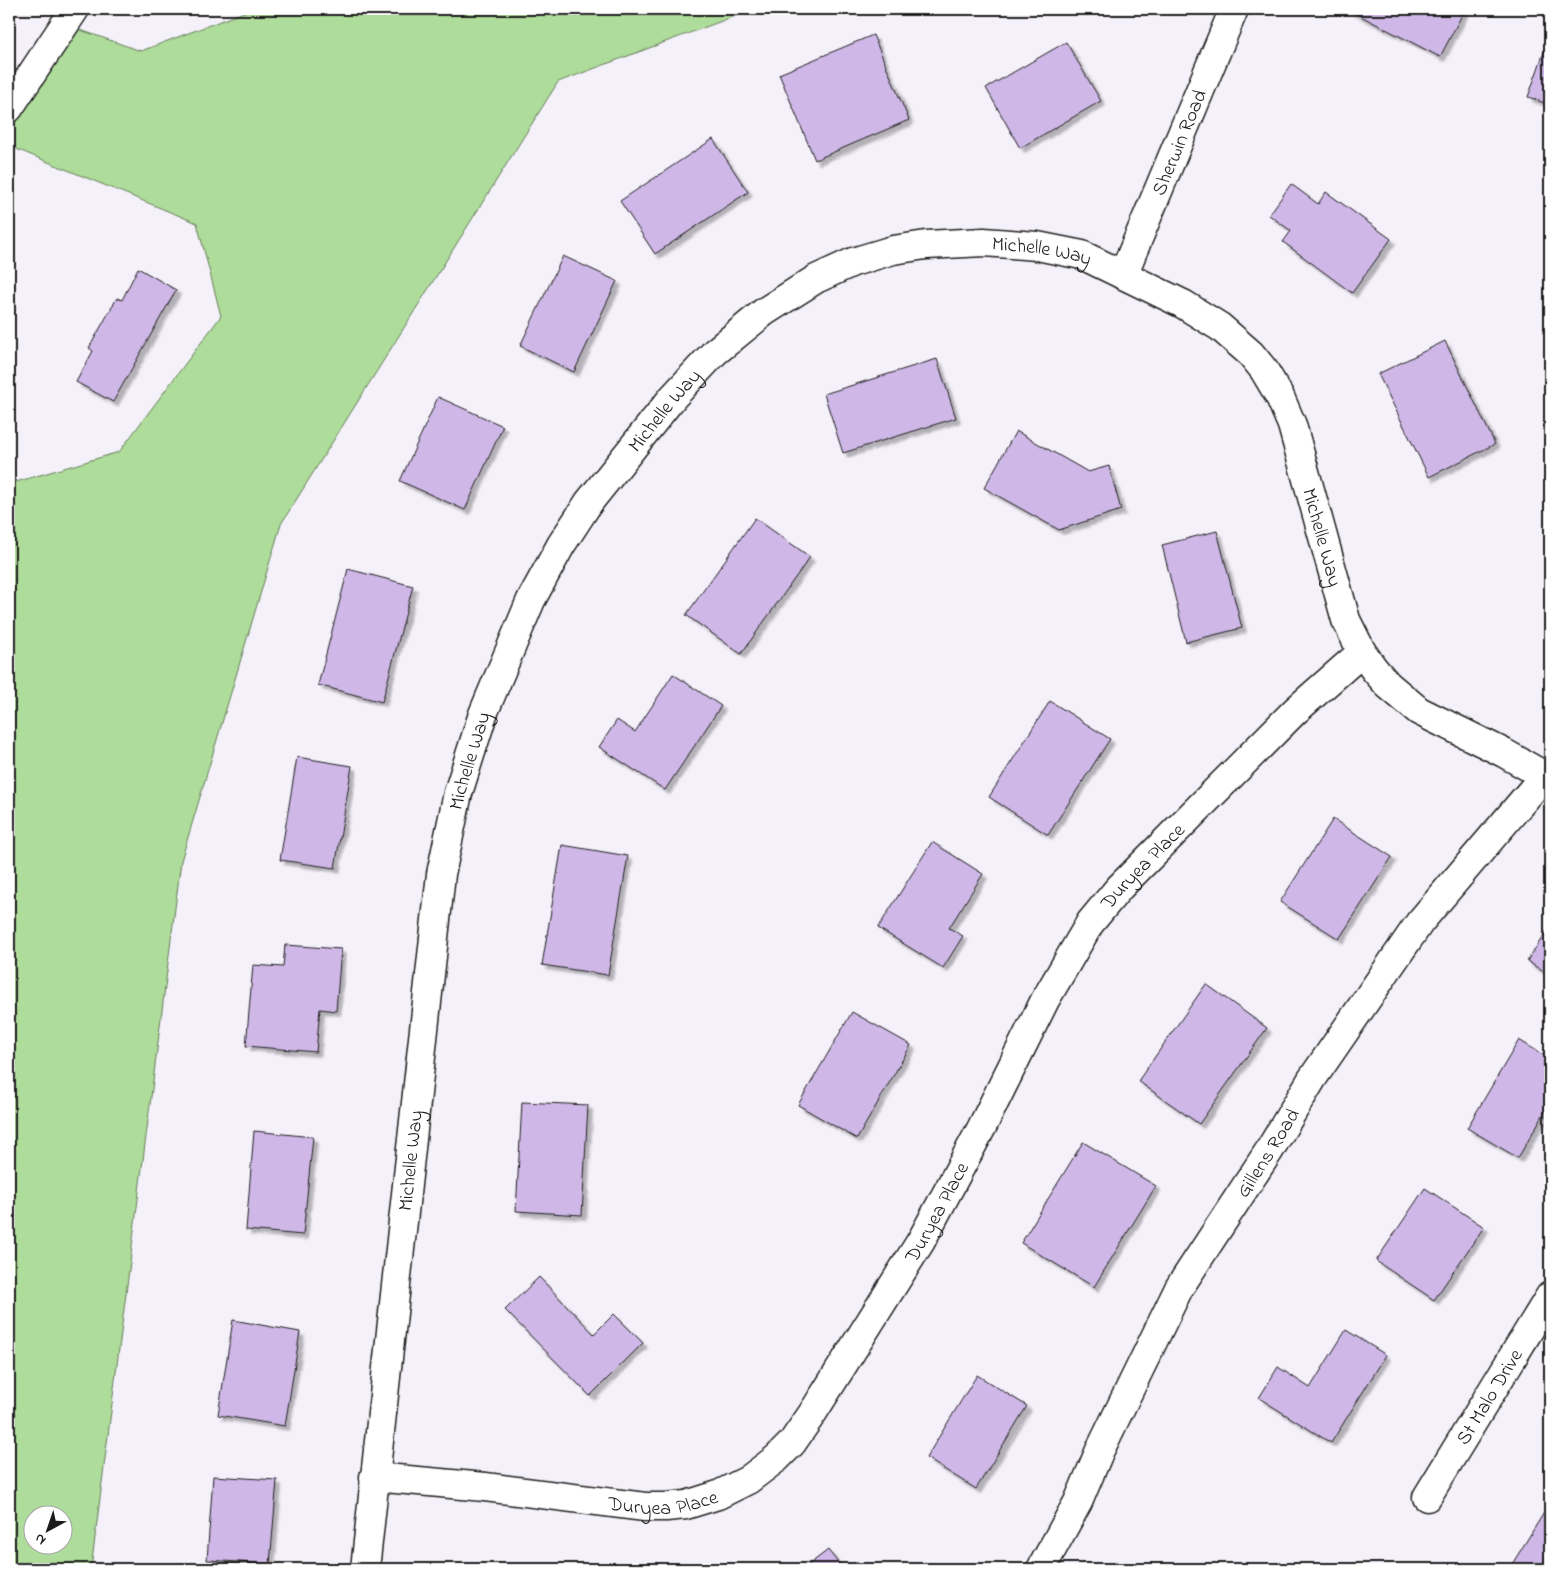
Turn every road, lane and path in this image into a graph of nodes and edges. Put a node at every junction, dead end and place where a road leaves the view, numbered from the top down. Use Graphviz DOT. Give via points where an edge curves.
graph roads {
  1 [pos="75,9"];
  2 [pos="1234,9"];
  3 [pos="9,108"];
  4 [pos="1123,275"];
  5 [pos="1362,652"];
  6 [pos="1548,775"];
  7 [pos="1550,1296"];
  8 [pos="374,1476"];
  9 [pos="1427,1497"];
  10 [pos="365,1569"];
  11 [pos="1041,1569"];
  1 -- 3 [label="street"];
  2 -- 4 [label="street, Sherwin Road"];
  4 -- 5 [label="street, Michelle Way" via="1183,304 1220,327 1264,370 1292,425 1346,620"];
  4 -- 8 [label="street, Michelle Way" via="1082,255 1038,246 984,242 893,250 854,262 824,276 764,312 715,352 673,397 590,502 561,545 531,600 483,714 458,793 441,874"];
  5 -- 6 [label="street, Michelle Way" via="1388,685 1419,711"];
  5 -- 8 [label="street, Duryea Place" via="1289,717 1119,888 1090,923 1045,1000 982,1127 920,1241 812,1414 777,1458 748,1480 718,1495 686,1505 666,1507"];
  6 -- 11 [label="street, Gillens Road" via="1420,922 1312,1079 1179,1288 1078,1502"];
  7 -- 9 [label="street, St Malo Drive"];
  8 -- 10 [label="street, Michelle Way"];
}
